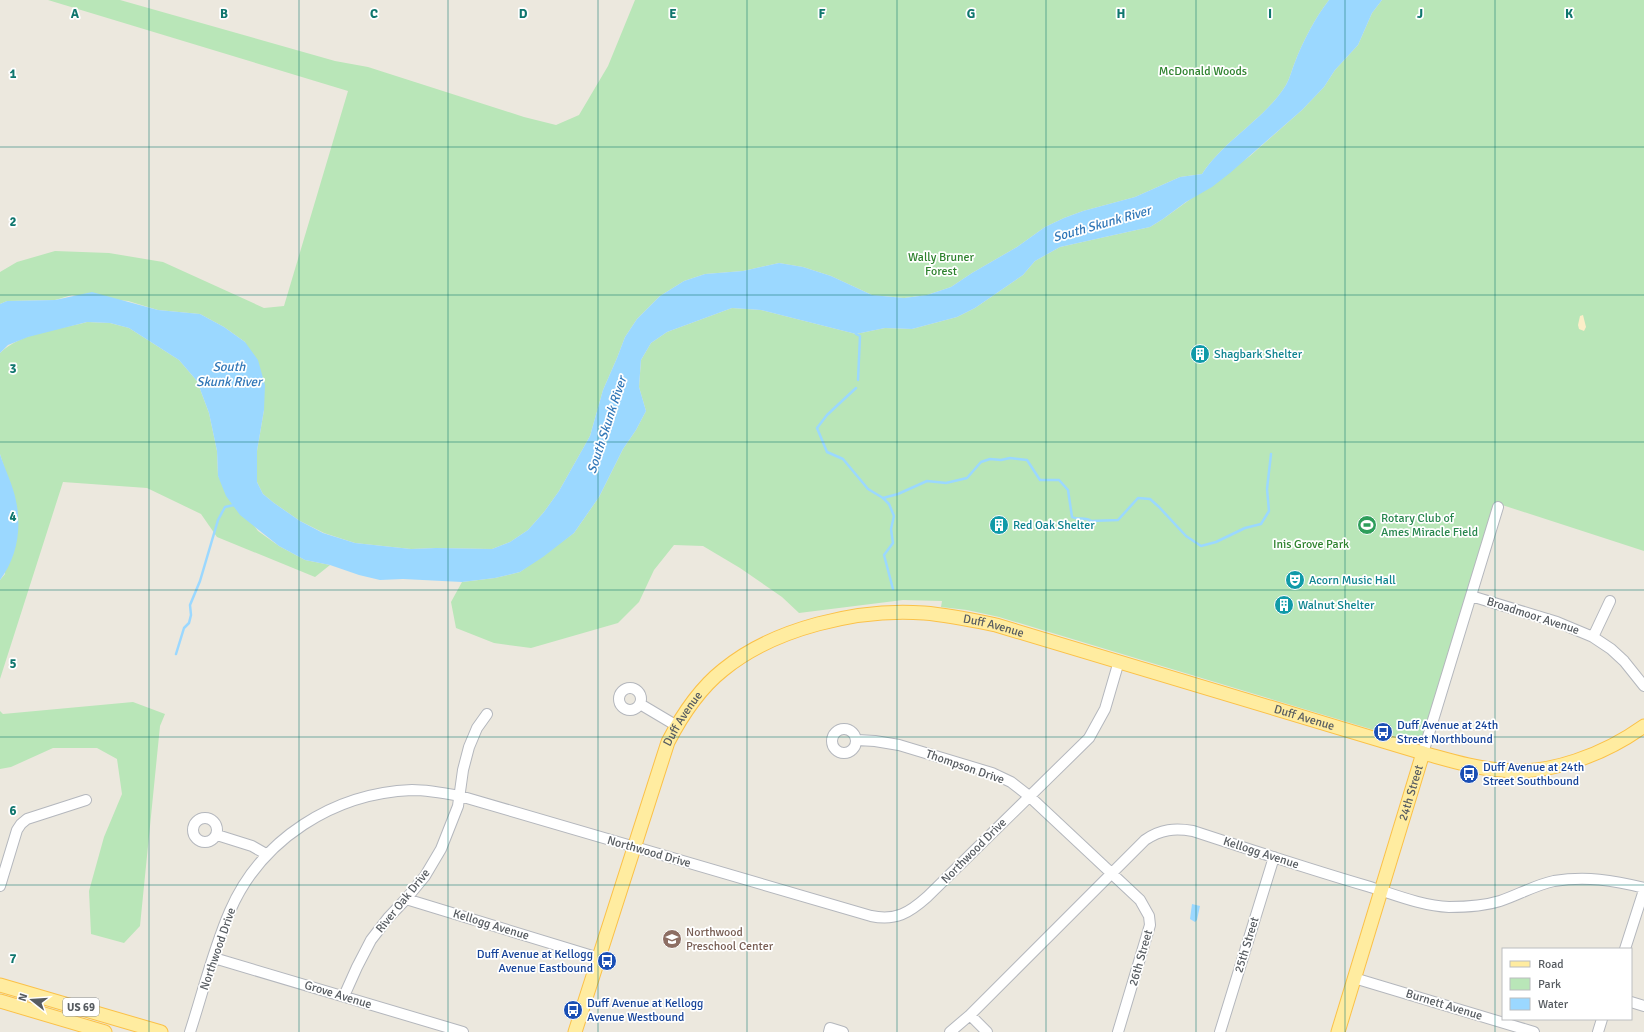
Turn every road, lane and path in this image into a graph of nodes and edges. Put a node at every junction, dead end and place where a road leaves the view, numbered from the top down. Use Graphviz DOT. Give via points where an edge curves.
graph roads {
  1 [pos="1498,507"];
  2 [pos="1471,596"];
  3 [pos="1610,602"];
  4 [pos="1594,636"];
  5 [pos="1119,661"];
  6 [pos="1644,686"];
  7 [pos="640,704"];
  8 [pos="487,714"];
  9 [pos="677,726"];
  10 [pos="1644,726"];
  11 [pos="856,740"];
  12 [pos="1423,752"];
  13 [pos="460,796"];
  14 [pos="1029,796"];
  15 [pos="86,800"];
  16 [pos="217,835"];
  17 [pos="634,848"];
  18 [pos="266,854"];
  19 [pos="1274,857"];
  20 [pos="1112,874"];
  21 [pos="0,886"];
  22 [pos="1644,889"];
  23 [pos="1381,890"];
  24 [pos="406,900"];
  25 [pos="1625,948"];
  26 [pos="214,958"];
  27 [pos="599,958"];
  28 [pos="1354,978"];
  29 [pos="0,985"];
  30 [pos="344,996"];
  31 [pos="0,1001"];
  32 [pos="1632,1002"];
  33 [pos="1644,1006"];
  34 [pos="970,1015"];
  35 [pos="1602,1020"];
  36 [pos="830,1030"];
  37 [pos="105,1032"];
  38 [pos="161,1032"];
  39 [pos="190,1032"];
  40 [pos="463,1032"];
  41 [pos="575,1032"];
  42 [pos="844,1032"];
  43 [pos="950,1032"];
  44 [pos="987,1032"];
  45 [pos="1118,1032"];
  46 [pos="1220,1032"];
  47 [pos="1338,1032"];
  48 [pos="1534,1032"];
  49 [pos="1598,1032"];
  1 -- 2 [label="street, 24th Street"];
  2 -- 4 [label="street, Broadmoor Avenue"];
  2 -- 12 [label="street, 24th Street"];
  3 -- 4 [label="street, Broadmoor Avenue"];
  4 -- 6 [label="street, Broadmoor Avenue" via="1624,661"];
  5 -- 9 [label="main road, Duff Avenue" via="996,625 959,617 923,613 884,614 833,620 768,642 737,659 722,670 697,696"];
  5 -- 12 [label="main road, Duff Avenue"];
  5 -- 14 [label="street, Northwood Drive" via="1105,709 1089,738"];
  7 -- 9 [label="street"];
  8 -- 13 [label="street, River Oak Drive" via="477,728 469,748"];
  9 -- 17 [label="main road, Duff Avenue" via="668,742"];
  10 -- 12 [label="main road, Duff Avenue" via="1627,739 1605,750 1578,760 1534,769 1502,771"];
  11 -- 14 [label="street, Thompson Drive" via="899,745 992,773 1011,782"];
  12 -- 23 [label="main road, 24th Street"];
  13 -- 17 [label="street, Northwood Drive"];
  13 -- 18 [label="street, Northwood Drive" via="413,790 382,793 358,799 312,818"];
  13 -- 24 [label="street, River Oak Drive" via="441,849 425,876"];
  14 -- 17 [label="street, Northwood Drive" via="916,907 893,918 872,916"];
  14 -- 20 [label="street, Thompson Drive"];
  15 -- 21 [label="street" via="27,819 21,824"];
  16 -- 18 [label="street" via="252,846"];
  17 -- 27 [label="main road, Duff Avenue"];
  18 -- 26 [label="street, Northwood Drive" via="253,870 230,910"];
  19 -- 20 [label="street, Kellogg Avenue" via="1193,831 1167,830 1145,840"];
  19 -- 23 [label="street, Kellogg Avenue"];
  19 -- 46 [label="street, 25th Street"];
  20 -- 34 [label="street, Kellogg Avenue"];
  20 -- 45 [label="street, 26th Street" via="1140,900 1149,916 1150,925"];
  22 -- 23 [label="street, Kellogg Avenue" via="1616,880 1598,878 1553,881 1499,901 1463,907 1424,903"];
  22 -- 25 [label="street"];
  23 -- 28 [label="main road, 24th Street"];
  24 -- 27 [label="street, Kellogg Avenue"];
  24 -- 30 [label="street, River Oak Drive" via="371,940"];
  26 -- 30 [label="street, Grove Avenue"];
  26 -- 39 [label="street, Northwood Drive"];
  27 -- 41 [label="main road, Duff Avenue"];
  28 -- 47 [label="main road, 24th Street"];
  28 -- 48 [label="street, Burnett Avenue"];
  29 -- 38 [label="main road, US 69"];
  30 -- 40 [label="street, Grove Avenue"];
  31 -- 37 [label="main road, US 69"];
  32 -- 33 [label="street"];
  34 -- 43 [label="street, Kellogg Avenue"];
  34 -- 44 [label="street"];
  35 -- 49 [label="street"];
  36 -- 42 [label="street"];
}
